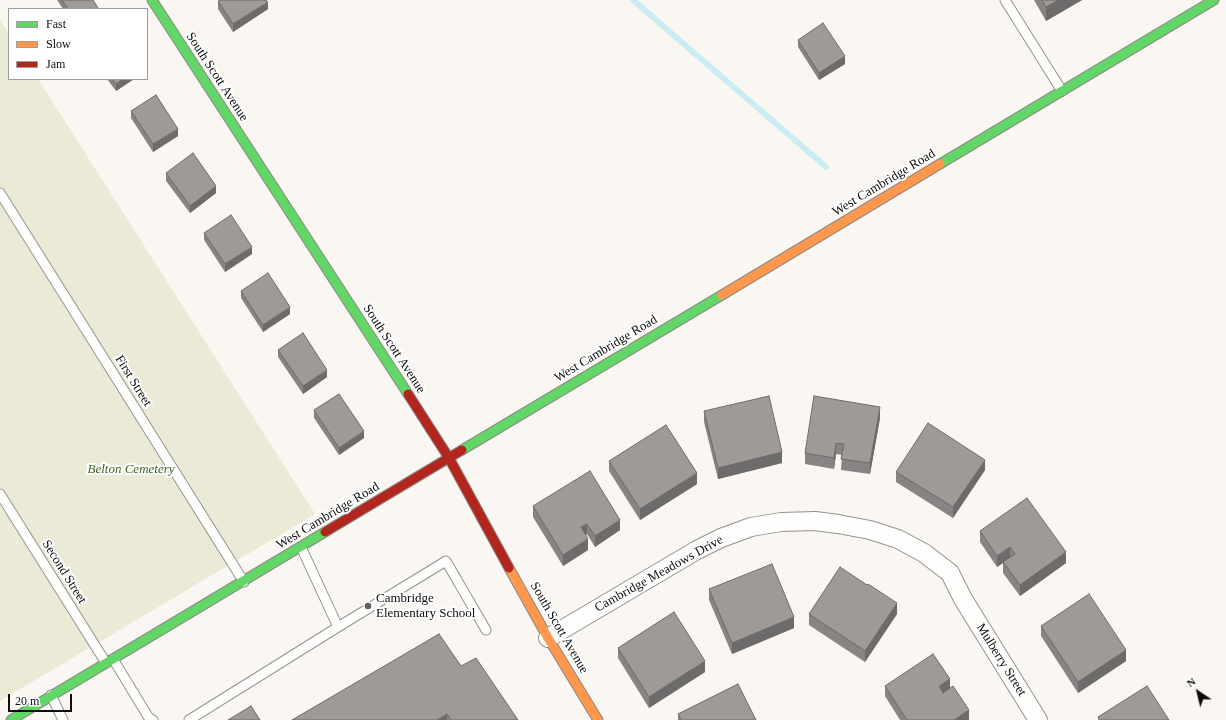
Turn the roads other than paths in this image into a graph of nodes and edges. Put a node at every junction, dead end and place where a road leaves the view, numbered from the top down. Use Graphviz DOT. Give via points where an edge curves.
graph roads {
  1 [pos="152,0"];
  2 [pos="1005,0"];
  3 [pos="1214,0"];
  4 [pos="1062,91"];
  5 [pos="0,193"];
  6 [pos="449,458"];
  7 [pos="0,494"];
  8 [pos="301,547"];
  9 [pos="244,582"];
  10 [pos="963,599"];
  11 [pos="338,627"];
  12 [pos="486,630"];
  13 [pos="548,638"];
  14 [pos="109,661"];
  15 [pos="51,695"];
  16 [pos="11,720"];
  17 [pos="63,720"];
  18 [pos="152,720"];
  19 [pos="188,720"];
  20 [pos="598,720"];
  21 [pos="1038,720"];
  1 -- 6 [label="street, South Scott Avenue"];
  2 -- 4 [label="lane"];
  3 -- 4 [label="street, West Cambridge Road"];
  4 -- 6 [label="street, West Cambridge Road"];
  5 -- 9 [label="lane, First Street"];
  6 -- 8 [label="street, West Cambridge Road"];
  6 -- 13 [label="street, South Scott Avenue"];
  7 -- 14 [label="lane, Second Street"];
  8 -- 9 [label="street, West Cambridge Road"];
  8 -- 11 [label="lane"];
  9 -- 14 [label="street, West Cambridge Road"];
  10 -- 13 [label="street, Cambridge Meadows Drive" via="950,573 924,553 898,539 838,524 781,522 751,527 721,538"];
  10 -- 21 [label="street, Mulberry Street"];
  11 -- 12 [label="lane" via="446,562"];
  11 -- 19 [label="lane"];
  13 -- 20 [label="street, South Scott Avenue"];
  14 -- 15 [label="street, West Cambridge Road"];
  14 -- 18 [label="lane, Second Street"];
  15 -- 16 [label="street, West Cambridge Road"];
  15 -- 17 [label="lane"];
}
